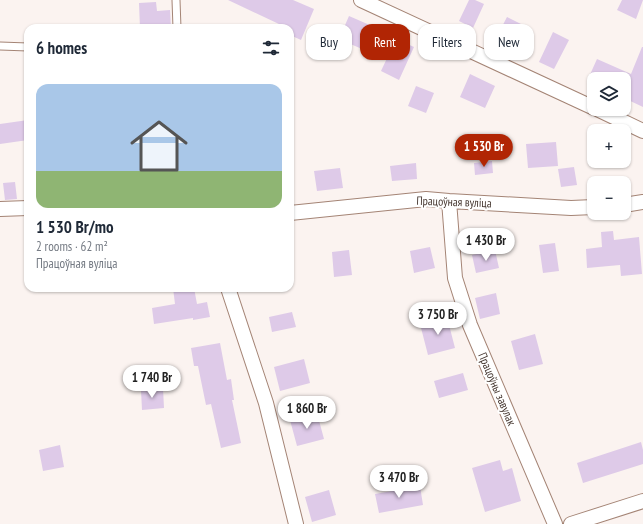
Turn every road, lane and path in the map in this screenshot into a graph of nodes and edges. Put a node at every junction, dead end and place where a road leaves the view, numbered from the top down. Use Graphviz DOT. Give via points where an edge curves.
graph roads {
  1 [pos="176,0"];
  2 [pos="361,0"];
  3 [pos="177,24"];
  4 [pos="0,46"];
  5 [pos="24,47"];
  6 [pos="587,105"];
  7 [pos="612,116"];
  8 [pos="643,131"];
  9 [pos="449,201"];
  10 [pos="643,202"];
  11 [pos="631,204"];
  12 [pos="587,207"];
  13 [pos="24,208"];
  14 [pos="0,209"];
  15 [pos="294,213"];
  16 [pos="229,292"];
  17 [pos="643,501"];
  18 [pos="296,524"];
  19 [pos="555,524"];
  20 [pos="571,524"];
  1 -- 3 [label="lane"];
  2 -- 6 [label="street"];
  4 -- 5 [label="lane"];
  7 -- 8 [label="street"];
  9 -- 12 [label="street, Працоўная вуліца"];
  9 -- 15 [label="street, Працоўная вуліца" via="426,199"];
  9 -- 19 [label="street, Працоўны завулак" via="455,278 470,325"];
  10 -- 11 [label="street"];
  13 -- 14 [label="street"];
  16 -- 18 [label="street" via="266,403"];
  17 -- 20 [label="street"];
}
